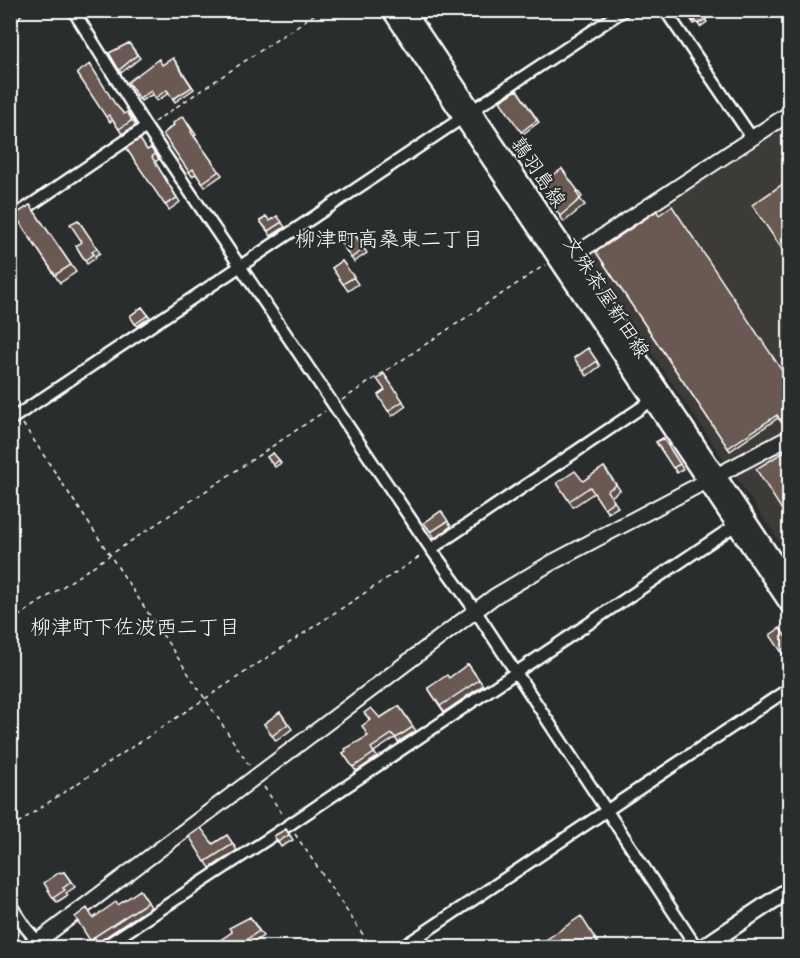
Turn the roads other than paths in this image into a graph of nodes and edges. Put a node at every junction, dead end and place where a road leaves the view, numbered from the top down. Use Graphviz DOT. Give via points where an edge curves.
graph roads {
  1 [pos="15,10"];
  2 [pos="73,10"];
  3 [pos="390,10"];
  4 [pos="406,10"];
  5 [pos="624,10"];
  6 [pos="665,10"];
  7 [pos="10,13"];
  8 [pos="789,113"];
  9 [pos="467,114"];
  10 [pos="146,128"];
  11 [pos="752,138"];
  12 [pos="10,219"];
  13 [pos="562,256"];
  14 [pos="240,266"];
  15 [pos="651,401"];
  16 [pos="14,418"];
  17 [pos="789,438"];
  18 [pos="711,480"];
  19 [pos="734,526"];
  20 [pos="431,549"];
  21 [pos="789,584"];
  22 [pos="789,608"];
  23 [pos="475,610"];
  24 [pos="515,672"];
  25 [pos="789,688"];
  26 [pos="606,811"];
  27 [pos="789,890"];
  28 [pos="10,904"];
  29 [pos="37,945"];
  30 [pos="102,948"];
  31 [pos="401,948"];
  32 [pos="697,948"];
  33 [pos="702,948"];
  1 -- 7 [label="street"];
  2 -- 10 [label="street"];
  3 -- 9 [label="main road"];
  4 -- 9 [label="main road, 鶉羽島線"];
  5 -- 9 [label="street"];
  6 -- 11 [label="street"];
  8 -- 11 [label="street"];
  9 -- 13 [label="main road, 鶉羽島線"];
  9 -- 14 [label="street"];
  10 -- 12 [label="street"];
  10 -- 14 [label="street"];
  11 -- 13 [label="street" via="585,248"];
  13 -- 15 [label="main road, 文殊茶屋新田線"];
  13 -- 18 [label="main road, 鶉羽島線"];
  14 -- 16 [label="street"];
  14 -- 20 [label="street"];
  15 -- 18 [label="main road, 文殊茶屋新田線"];
  15 -- 20 [label="street"];
  17 -- 18 [label="street"];
  18 -- 19 [label="main road, 文殊茶屋新田線"];
  18 -- 21 [label="main road"];
  18 -- 23 [label="street" via="522,579"];
  19 -- 22 [label="main road, 文殊茶屋新田線"];
  19 -- 24 [label="street"];
  20 -- 23 [label="street"];
  23 -- 24 [label="street"];
  23 -- 29 [label="street"];
  24 -- 26 [label="street"];
  24 -- 30 [label="street"];
  25 -- 26 [label="street"];
  26 -- 31 [label="street"];
  26 -- 32 [label="street"];
  27 -- 33 [label="main road"];
  28 -- 29 [label="street"];
}
